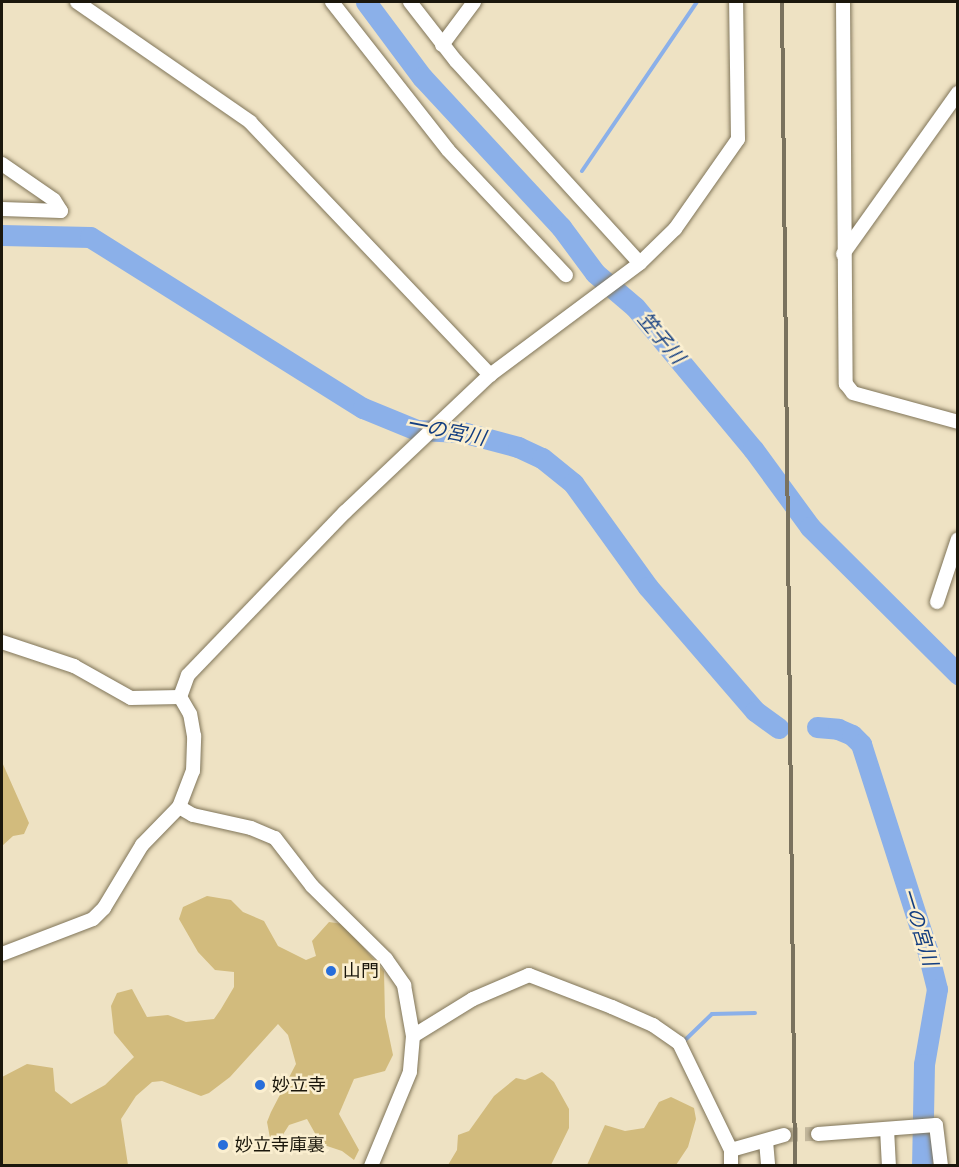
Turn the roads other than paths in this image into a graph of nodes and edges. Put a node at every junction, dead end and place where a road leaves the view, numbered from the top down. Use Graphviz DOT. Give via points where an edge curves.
graph roads {
  1 [pos="77,2"];
  2 [pos="332,2"];
  3 [pos="410,2"];
  4 [pos="474,2"];
  5 [pos="736,2"];
  6 [pos="843,2"];
  7 [pos="442,45"];
  8 [pos="957,93"];
  9 [pos="2,164"];
  10 [pos="2,208"];
  11 [pos="843,254"];
  12 [pos="640,263"];
  13 [pos="566,275"];
  14 [pos="490,375"];
  15 [pos="957,422"];
  16 [pos="957,539"];
  17 [pos="937,602"];
  18 [pos="2,642"];
  19 [pos="180,697"];
  20 [pos="179,807"];
  21 [pos="2,954"];
  22 [pos="413,1036"];
  23 [pos="887,1129"];
  24 [pos="818,1134"];
  25 [pos="784,1135"];
  26 [pos="766,1141"];
  27 [pos="731,1150"];
  28 [pos="371,1166"];
  29 [pos="731,1166"];
  30 [pos="768,1166"];
  31 [pos="889,1166"];
  32 [pos="941,1166"];
  1 -- 14 [label="street" via="250,122"];
  2 -- 13 [label="street" via="448,150"];
  3 -- 7 [label="street"];
  4 -- 7 [label="street"];
  5 -- 12 [label="street" via="738,139 675,229"];
  6 -- 11 [label="street"];
  7 -- 12 [label="street"];
  8 -- 11 [label="street"];
  9 -- 10 [label="street" via="54,200 61,211"];
  11 -- 15 [label="street" via="846,384 853,393"];
  12 -- 14 [label="street"];
  14 -- 19 [label="street" via="345,512 188,675"];
  16 -- 17 [label="street"];
  18 -- 19 [label="street" via="74,666 131,698"];
  19 -- 20 [label="street" via="190,714 194,736 192,771"];
  20 -- 21 [label="street" via="142,845 104,908 93,919"];
  20 -- 22 [label="street" via="193,815 251,828 275,838 312,886 397,972 406,991"];
  22 -- 27 [label="street" via="473,999 529,975 537,977 641,1020 679,1044"];
  22 -- 28 [label="street" via="410,1072"];
  23 -- 24 [label="street"];
  23 -- 31 [label="street"];
  23 -- 32 [label="street" via="936,1125"];
  25 -- 26 [label="street"];
  26 -- 27 [label="street"];
  26 -- 30 [label="street"];
  27 -- 29 [label="street"];
}
